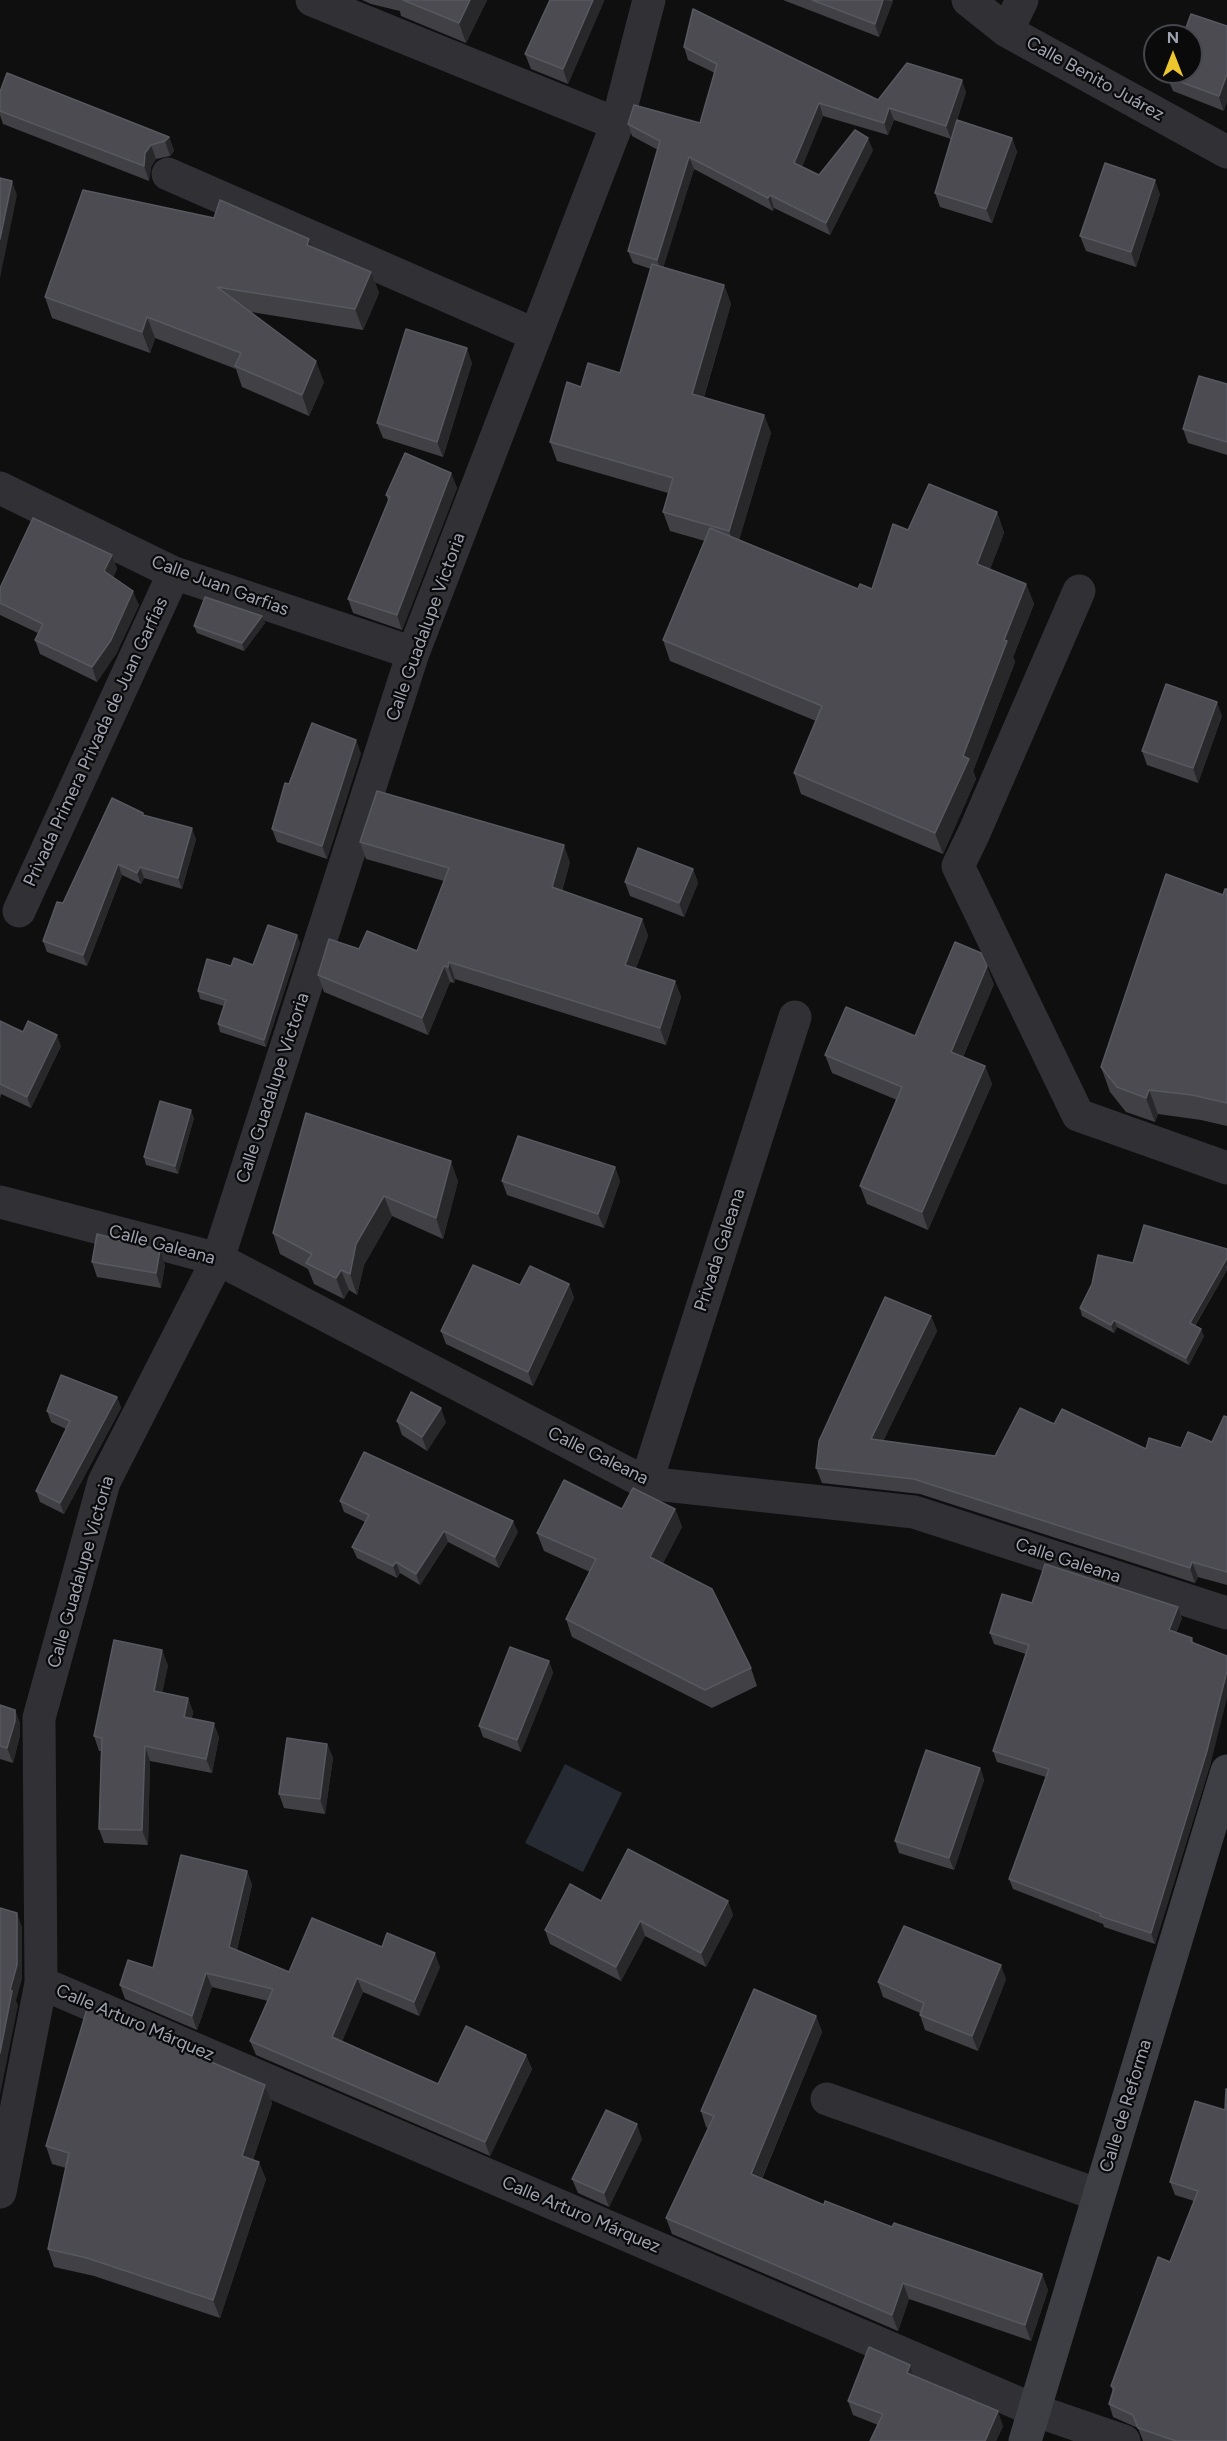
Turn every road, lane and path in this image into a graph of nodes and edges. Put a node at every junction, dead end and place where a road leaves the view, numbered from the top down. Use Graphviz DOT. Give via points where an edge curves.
graph roads {
  1 [pos="312,0"];
  2 [pos="649,0"];
  3 [pos="968,0"];
  4 [pos="1022,0"];
  5 [pos="1007,31"];
  6 [pos="617,124"];
  7 [pos="1227,152"];
  8 [pos="168,174"];
  9 [pos="536,335"];
  10 [pos="0,488"];
  11 [pos="174,573"];
  12 [pos="1079,591"];
  13 [pos="413,653"];
  14 [pos="19,911"];
  15 [pos="795,1017"];
  16 [pos="1227,1168"];
  17 [pos="0,1202"];
  18 [pos="218,1259"];
  19 [pos="646,1483"];
  20 [pos="1227,1613"];
  21 [pos="1227,1772"];
  22 [pos="41,1983"];
  23 [pos="827,2099"];
  24 [pos="0,2192"];
  25 [pos="1099,2195"];
  26 [pos="1034,2410"];
  27 [pos="1024,2441"];
  28 [pos="1124,2441"];
  1 -- 6 [label="street"];
  2 -- 6 [label="street, Calle Guadalupe Victoria"];
  3 -- 5 [label="street, Calle Benito Juárez"];
  4 -- 5 [label="street"];
  5 -- 7 [label="street, Calle Benito Juárez"];
  6 -- 9 [label="street, Calle Guadalupe Victoria"];
  8 -- 9 [label="street"];
  9 -- 13 [label="street, Calle Guadalupe Victoria"];
  10 -- 11 [label="street, Calle Juan Garfias"];
  11 -- 13 [label="street, Calle Juan Garfias"];
  11 -- 14 [label="street, Privada Primera Privada de Juan Garfias"];
  12 -- 16 [label="street" via="958,866 1078,1115"];
  13 -- 18 [label="street, Calle Guadalupe Victoria"];
  15 -- 19 [label="street, Privada Galeana"];
  17 -- 18 [label="street, Calle Galeana"];
  18 -- 19 [label="street, Calle Galeana"];
  18 -- 22 [label="street, Calle Guadalupe Victoria" via="104,1482 39,1718"];
  19 -- 20 [label="street, Calle Galeana" via="914,1512"];
  21 -- 25 [label="main road, Calle de Reforma"];
  22 -- 24 [label="street, Calle Guadalupe Victoria"];
  22 -- 26 [label="street, Calle Arturo Márquez"];
  23 -- 25 [label="street"];
  25 -- 26 [label="main road, Calle de Reforma"];
  26 -- 27 [label="main road, Calle de Reforma"];
  26 -- 28 [label="street, Calle Arturo Márquez"];
}
